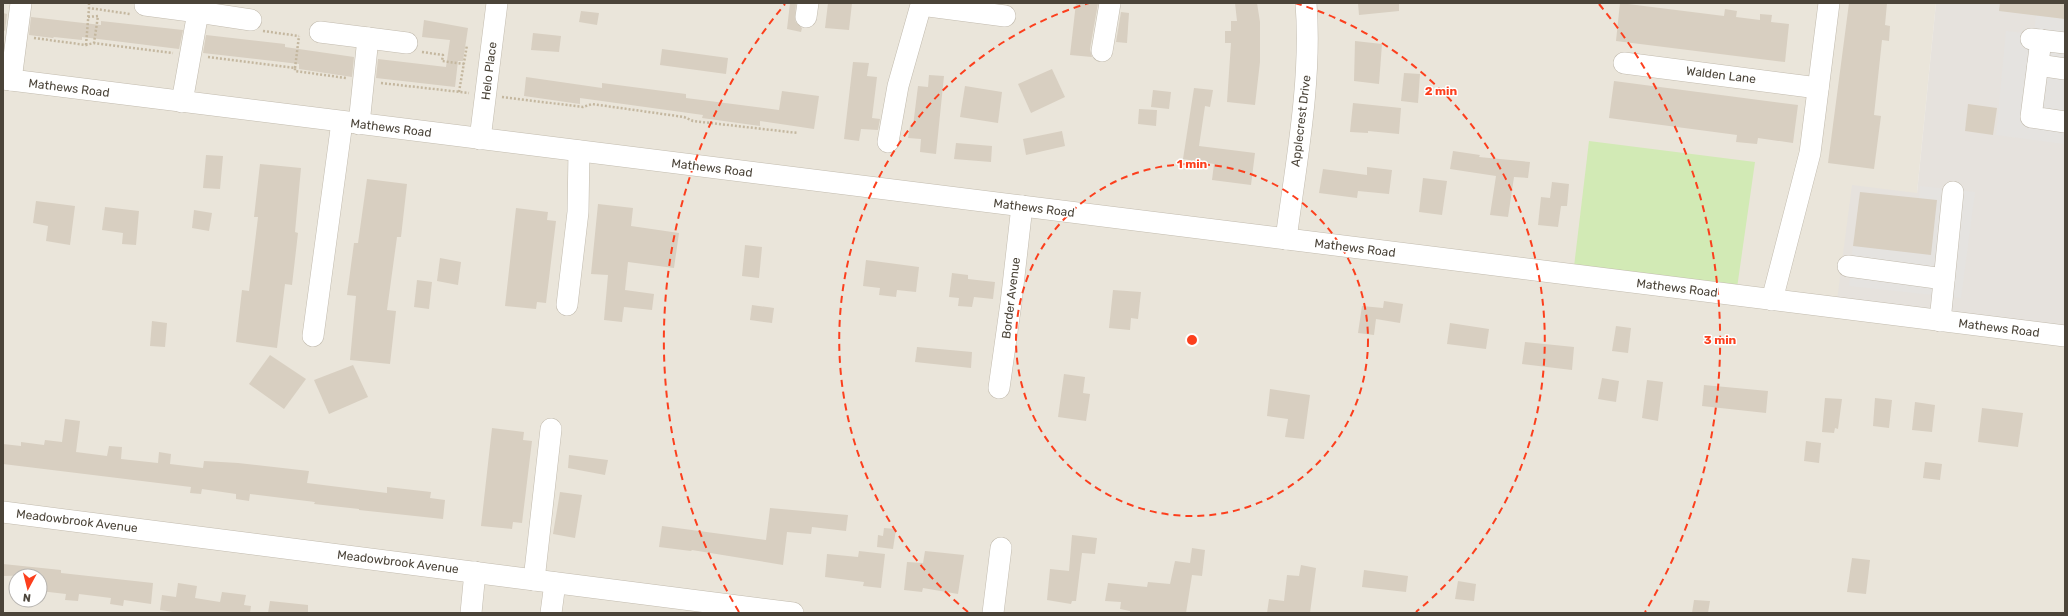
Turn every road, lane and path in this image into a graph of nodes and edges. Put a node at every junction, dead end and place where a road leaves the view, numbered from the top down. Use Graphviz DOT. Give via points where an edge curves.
graph roads {
  1 [pos="21,3"];
  2 [pos="89,3"];
  3 [pos="497,3"];
  4 [pos="1110,3"];
  5 [pos="1306,3"];
  6 [pos="1829,3"];
  7 [pos="145,5"];
  8 [pos="960,7"];
  9 [pos="89,8"];
  10 [pos="198,12"];
  11 [pos="1005,16"];
  12 [pos="88,17"];
  13 [pos="251,20"];
  14 [pos="320,32"];
  15 [pos="298,36"];
  16 [pos="16,38"];
  17 [pos="368,38"];
  18 [pos="407,42"];
  19 [pos="94,43"];
  20 [pos="2065,43"];
  21 [pos="467,45"];
  22 [pos="86,46"];
  23 [pos="1102,51"];
  24 [pos="190,55"];
  25 [pos="1624,63"];
  26 [pos="464,64"];
  27 [pos="2038,65"];
  28 [pos="295,68"];
  29 [pos="2065,69"];
  30 [pos="7,80"];
  31 [pos="364,81"];
  32 [pos="1818,88"];
  33 [pos="459,92"];
  34 [pos="486,95"];
  35 [pos="182,102"];
  36 [pos="2065,122"];
  37 [pos="351,123"];
  38 [pos="798,133"];
  39 [pos="480,139"];
  40 [pos="888,142"];
  41 [pos="578,151"];
  42 [pos="1953,192"];
  43 [pos="1022,206"];
  44 [pos="1286,240"];
  45 [pos="1848,266"];
  46 [pos="1944,279"];
  47 [pos="1772,300"];
  48 [pos="567,305"];
  49 [pos="1940,321"];
  50 [pos="313,336"];
  51 [pos="2065,336"];
  52 [pos="999,388"];
  53 [pos="551,429"];
  54 [pos="3,512"];
  55 [pos="1001,548"];
  56 [pos="475,572"];
  57 [pos="534,580"];
  58 [pos="555,582"];
  59 [pos="471,613"];
  60 [pos="551,613"];
  61 [pos="793,613"];
  62 [pos="993,613"];
  1 -- 16 [label="street"];
  2 -- 9 [label="path"];
  3 -- 34 [label="street, Helo Place"];
  4 -- 23 [label="street"];
  5 -- 44 [label="street, Applecrest Drive" via="1307,72"];
  6 -- 32 [label="street"];
  7 -- 9 [label="path" via="144,16"];
  7 -- 10 [label="street"];
  8 -- 11 [label="street"];
  8 -- 40 [label="street" via="921,5 898,86"];
  9 -- 12 [label="path"];
  10 -- 13 [label="street"];
  10 -- 24 [label="street"];
  12 -- 19 [label="path" via="98,16"];
  12 -- 22 [label="path"];
  13 -- 15 [label="path" via="250,29"];
  14 -- 15 [label="path" via="310,37"];
  14 -- 17 [label="street"];
  15 -- 28 [label="path"];
  16 -- 22 [label="path"];
  16 -- 30 [label="street"];
  17 -- 18 [label="street"];
  17 -- 31 [label="street"];
  18 -- 26 [label="path" via="406,50 443,55 442,61"];
  19 -- 22 [label="path"];
  19 -- 24 [label="path"];
  20 -- 27 [label="street" via="2036,39"];
  21 -- 26 [label="path"];
  24 -- 28 [label="path"];
  24 -- 35 [label="street"];
  25 -- 32 [label="street, Walden Lane"];
  26 -- 33 [label="path"];
  27 -- 29 [label="street"];
  27 -- 36 [label="street" via="2031,117"];
  28 -- 31 [label="path" via="295,71"];
  30 -- 35 [label="street, Mathews Road"];
  31 -- 33 [label="path"];
  31 -- 37 [label="street"];
  32 -- 47 [label="street" via="1810,153"];
  33 -- 34 [label="path"];
  34 -- 38 [label="path" via="583,107 592,104 684,117 693,121"];
  34 -- 39 [label="street, Helo Place"];
  35 -- 37 [label="street, Mathews Road"];
  37 -- 39 [label="street, Mathews Road"];
  37 -- 50 [label="street"];
  39 -- 41 [label="street, Mathews Road"];
  41 -- 43 [label="street, Mathews Road"];
  41 -- 48 [label="street" via="578,212"];
  42 -- 46 [label="street"];
  43 -- 44 [label="street, Mathews Road"];
  43 -- 52 [label="street, Border Avenue" via="1012,303"];
  44 -- 47 [label="street, Mathews Road"];
  45 -- 46 [label="street"];
  46 -- 49 [label="street"];
  47 -- 49 [label="street, Mathews Road"];
  49 -- 51 [label="street, Mathews Road"];
  53 -- 57 [label="street"];
  54 -- 56 [label="street, Meadowbrook Avenue"];
  55 -- 62 [label="street"];
  56 -- 57 [label="street, Meadowbrook Avenue"];
  56 -- 59 [label="street"];
  57 -- 58 [label="street, Meadowbrook Avenue"];
  58 -- 60 [label="street"];
  58 -- 61 [label="street, Meadowbrook Avenue"];
}
